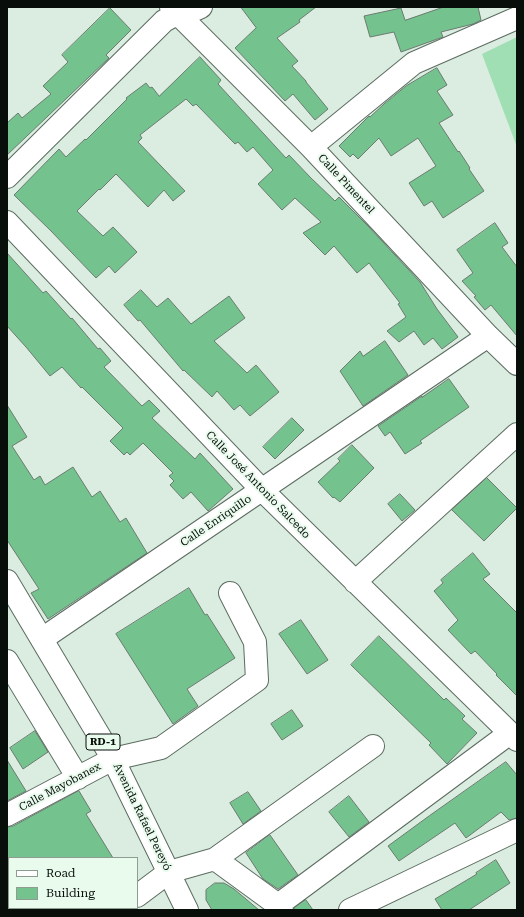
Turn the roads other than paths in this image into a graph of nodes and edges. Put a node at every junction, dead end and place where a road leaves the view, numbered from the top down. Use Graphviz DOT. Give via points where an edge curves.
graph roads {
  1 [pos="201,7"];
  2 [pos="175,11"];
  3 [pos="517,18"];
  4 [pos="311,147"];
  5 [pos="7,177"];
  6 [pos="7,222"];
  7 [pos="488,336"];
  8 [pos="517,364"];
  9 [pos="517,434"];
  10 [pos="262,490"];
  11 [pos="7,581"];
  12 [pos="355,582"];
  13 [pos="230,592"];
  14 [pos="42,639"];
  15 [pos="11,674"];
  16 [pos="514,736"];
  17 [pos="373,746"];
  18 [pos="113,759"];
  19 [pos="78,778"];
  20 [pos="7,815"];
  21 [pos="517,830"];
  22 [pos="216,859"];
  23 [pos="169,872"];
  24 [pos="138,895"];
  25 [pos="280,908"];
  26 [pos="187,910"];
  27 [pos="350,910"];
  1 -- 2 [label="street" via="190,12"];
  2 -- 4 [label="street, Calle Pimentel"];
  2 -- 5 [label="street"];
  3 -- 4 [label="street" via="414,64"];
  4 -- 7 [label="street, Calle Pimentel"];
  6 -- 10 [label="street, Calle José Antonio Salcedo"];
  7 -- 8 [label="street, Calle Pimentel"];
  7 -- 10 [label="street, Calle Enriquillo"];
  9 -- 12 [label="street"];
  10 -- 12 [label="street, Calle José Antonio Salcedo"];
  10 -- 14 [label="street, Calle Enriquillo"];
  11 -- 14 [label="street, Avenida Rafael Pereyó / RD-1"];
  12 -- 16 [label="street, Calle José Antonio Salcedo"];
  13 -- 18 [label="street, Calle Mayobanex" via="255,642 257,680 161,748"];
  14 -- 18 [label="street, Avenida Rafael Pereyó / RD-1"];
  15 -- 19 [label="street"];
  16 -- 25 [label="street"];
  17 -- 22 [label="street"];
  18 -- 19 [label="street, Calle Mayobanex"];
  18 -- 23 [label="street, Avenida Rafael Pereyó / RD-1"];
  19 -- 20 [label="street, Calle Mayobanex"];
  21 -- 27 [label="street"];
  22 -- 23 [label="street"];
  22 -- 25 [label="street"];
  23 -- 24 [label="street"];
  23 -- 26 [label="street, Avenida Rafael Pereyó / RD-1"];
}
